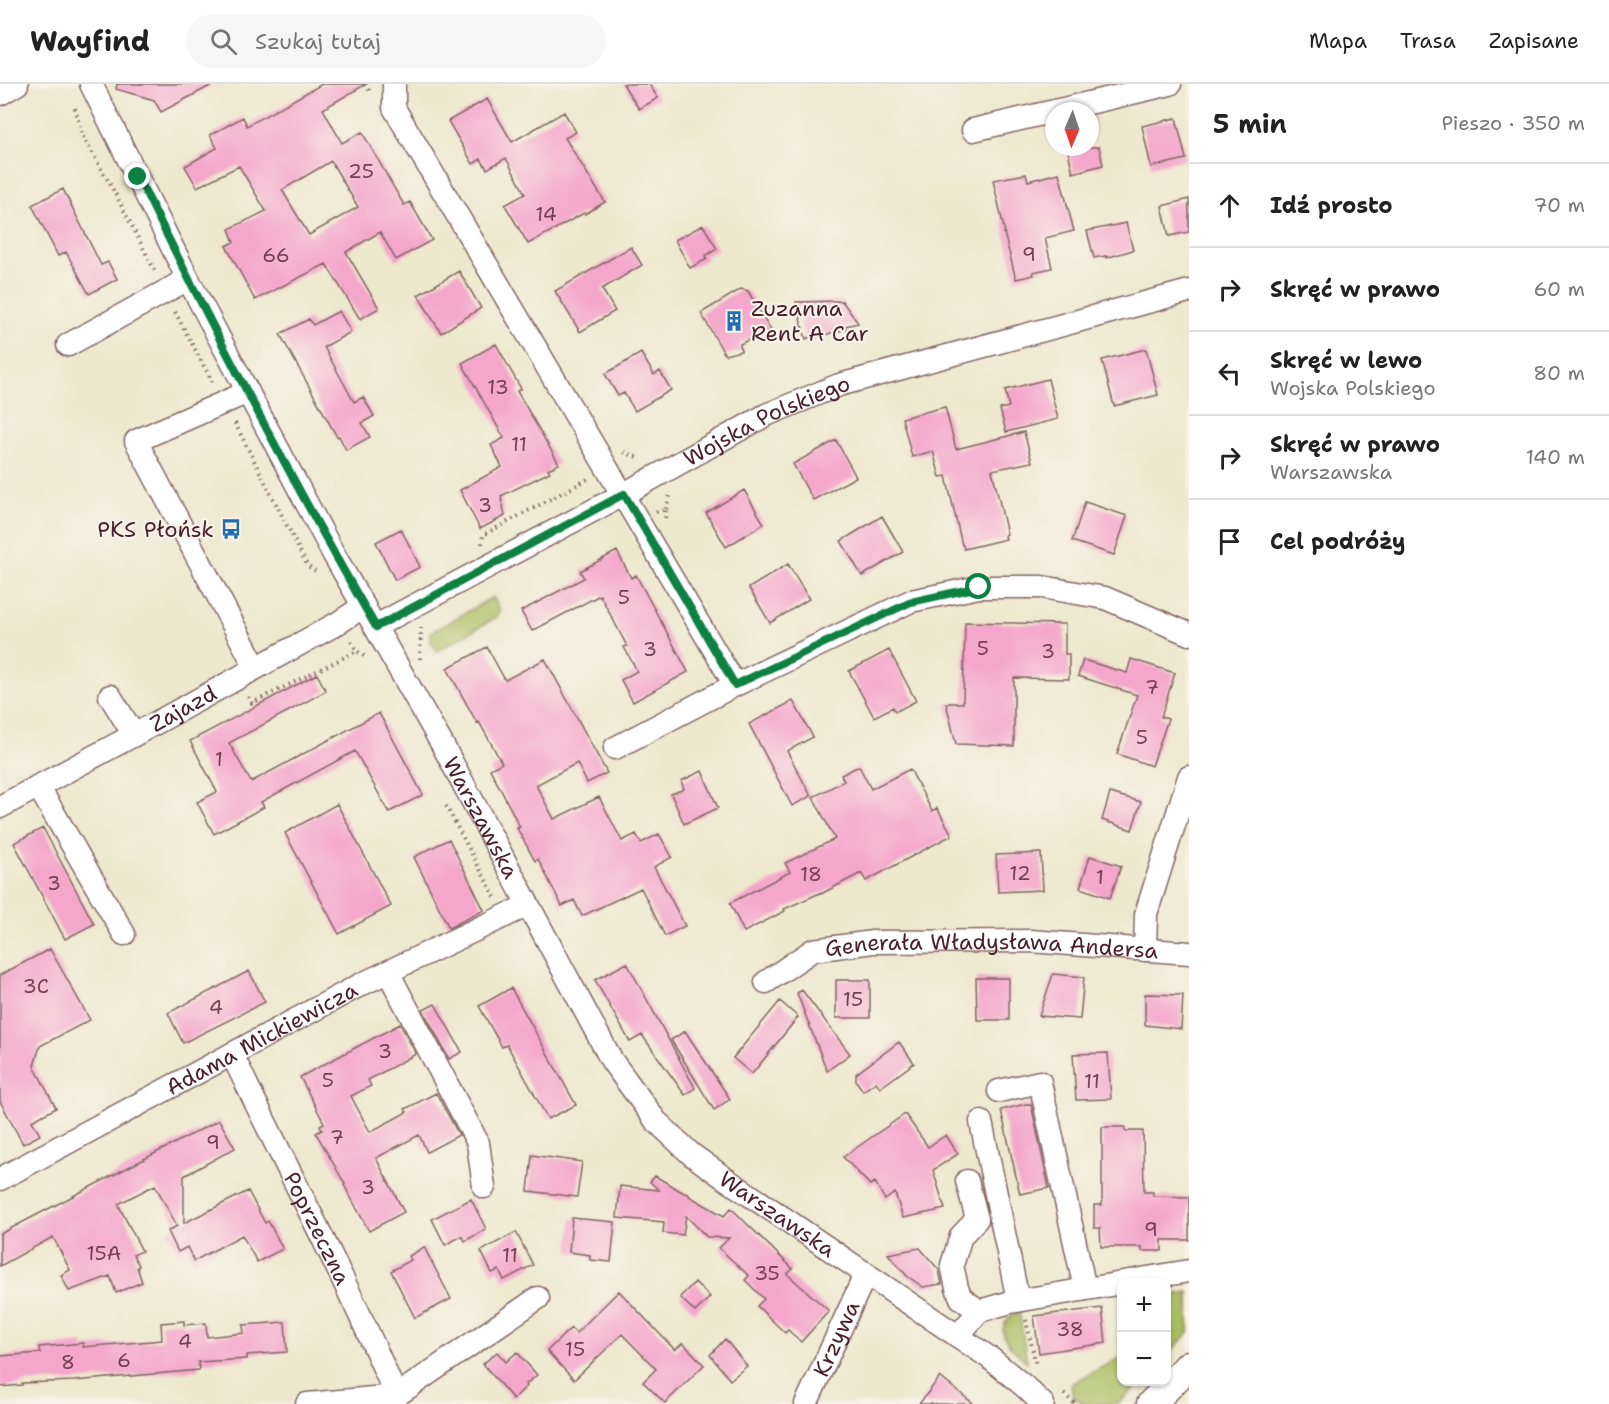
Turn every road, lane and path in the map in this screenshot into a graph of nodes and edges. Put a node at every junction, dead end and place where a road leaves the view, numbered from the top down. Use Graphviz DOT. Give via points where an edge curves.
graph roads {
  1 [pos="17,84"];
  2 [pos="91,84"];
  3 [pos="394,84"];
  4 [pos="1170,84"];
  5 [pos="0,94"];
  6 [pos="74,100"];
  7 [pos="973,130"];
  8 [pos="115,193"];
  9 [pos="188,279"];
  10 [pos="1189,291"];
  11 [pos="68,345"];
  12 [pos="248,392"];
  13 [pos="608,469"];
  14 [pos="674,492"];
  15 [pos="624,494"];
  16 [pos="666,509"];
  17 [pos="481,548"];
  18 [pos="364,606"];
  19 [pos="376,627"];
  20 [pos="1189,634"];
  21 [pos="256,668"];
  22 [pos="735,685"];
  23 [pos="110,696"];
  24 [pos="134,735"];
  25 [pos="615,748"];
  26 [pos="1189,777"];
  27 [pos="38,786"];
  28 [pos="0,807"];
  29 [pos="528,905"];
  30 [pos="124,934"];
  31 [pos="1145,950"];
  32 [pos="1189,953"];
  33 [pos="388,972"];
  34 [pos="766,982"];
  35 [pos="232,1054"];
  36 [pos="999,1091"];
  37 [pos="981,1122"];
  38 [pos="0,1179"];
  39 [pos="967,1181"];
  40 [pos="484,1187"];
  41 [pos="1189,1271"];
  42 [pos="866,1274"];
  43 [pos="1150,1278"];
  44 [pos="1117,1284"];
  45 [pos="1085,1289"];
  46 [pos="537,1298"];
  47 [pos="1021,1306"];
  48 [pos="979,1311"];
  49 [pos="958,1336"];
  50 [pos="1189,1365"];
  51 [pos="1043,1372"];
  52 [pos="1059,1388"];
  53 [pos="816,1398"];
  54 [pos="396,1400"];
  55 [pos="307,1404"];
  56 [pos="1043,1404"];
  57 [pos="1074,1404"];
  58 [pos="1151,1404"];
  1 -- 5 [label="street"];
  2 -- 9 [label="street, Warszawska"];
  3 -- 13 [label="street" via="394,108"];
  4 -- 7 [label="street"];
  6 -- 8 [label="path" via="82,135"];
  9 -- 11 [label="street"];
  9 -- 12 [label="street, Warszawska"];
  10 -- 15 [label="street, Wojska Polskiego" via="839,385 766,415"];
  12 -- 18 [label="street, Warszawska"];
  12 -- 21 [label="street" via="136,441"];
  13 -- 15 [label="street"];
  13 -- 17 [label="path" via="483,535"];
  14 -- 16 [label="path"];
  15 -- 19 [label="street, Wojska Polskiego"];
  15 -- 22 [label="street"];
  18 -- 19 [label="street, Warszawska"];
  18 -- 21 [label="street, Zajazd"];
  19 -- 29 [label="street, Warszawska"];
  20 -- 22 [label="street" via="1105,598 1042,587 979,587 911,602"];
  21 -- 24 [label="street, Zajazd"];
  22 -- 25 [label="street"];
  23 -- 24 [label="street"];
  24 -- 27 [label="street, Zajazd"];
  26 -- 31 [label="street" via="1146,914"];
  27 -- 28 [label="street, Zajazd"];
  27 -- 30 [label="street"];
  29 -- 33 [label="street, Adama Mickiewicza"];
  29 -- 42 [label="street, Warszawska" via="612,1061 656,1121 723,1177"];
  31 -- 32 [label="street, Generała Władysława Andersa"];
  31 -- 34 [label="street, Generała Władysława Andersa" via="1030,941 873,942 813,950"];
  33 -- 35 [label="street, Adama Mickiewicza"];
  33 -- 40 [label="street" via="478,1143"];
  35 -- 38 [label="street, Adama Mickiewicza"];
  35 -- 54 [label="street, Poprzeczna" via="323,1238"];
  36 -- 45 [label="street" via="1040,1082"];
  37 -- 47 [label="street"];
  39 -- 48 [label="street" via="977,1220 961,1236 952,1265 961,1298"];
  41 -- 43 [label="street"];
  42 -- 49 [label="street, Warszawska"];
  42 -- 53 [label="street, Krzywa"];
  44 -- 45 [label="street"];
  45 -- 47 [label="street"];
  46 -- 54 [label="street"];
  47 -- 48 [label="street"];
  47 -- 51 [label="path" via="1035,1364"];
  48 -- 49 [label="street"];
  49 -- 56 [label="street, Warszawska"];
  50 -- 58 [label="main road"];
  52 -- 57 [label="path"];
  54 -- 55 [label="street"];
}
